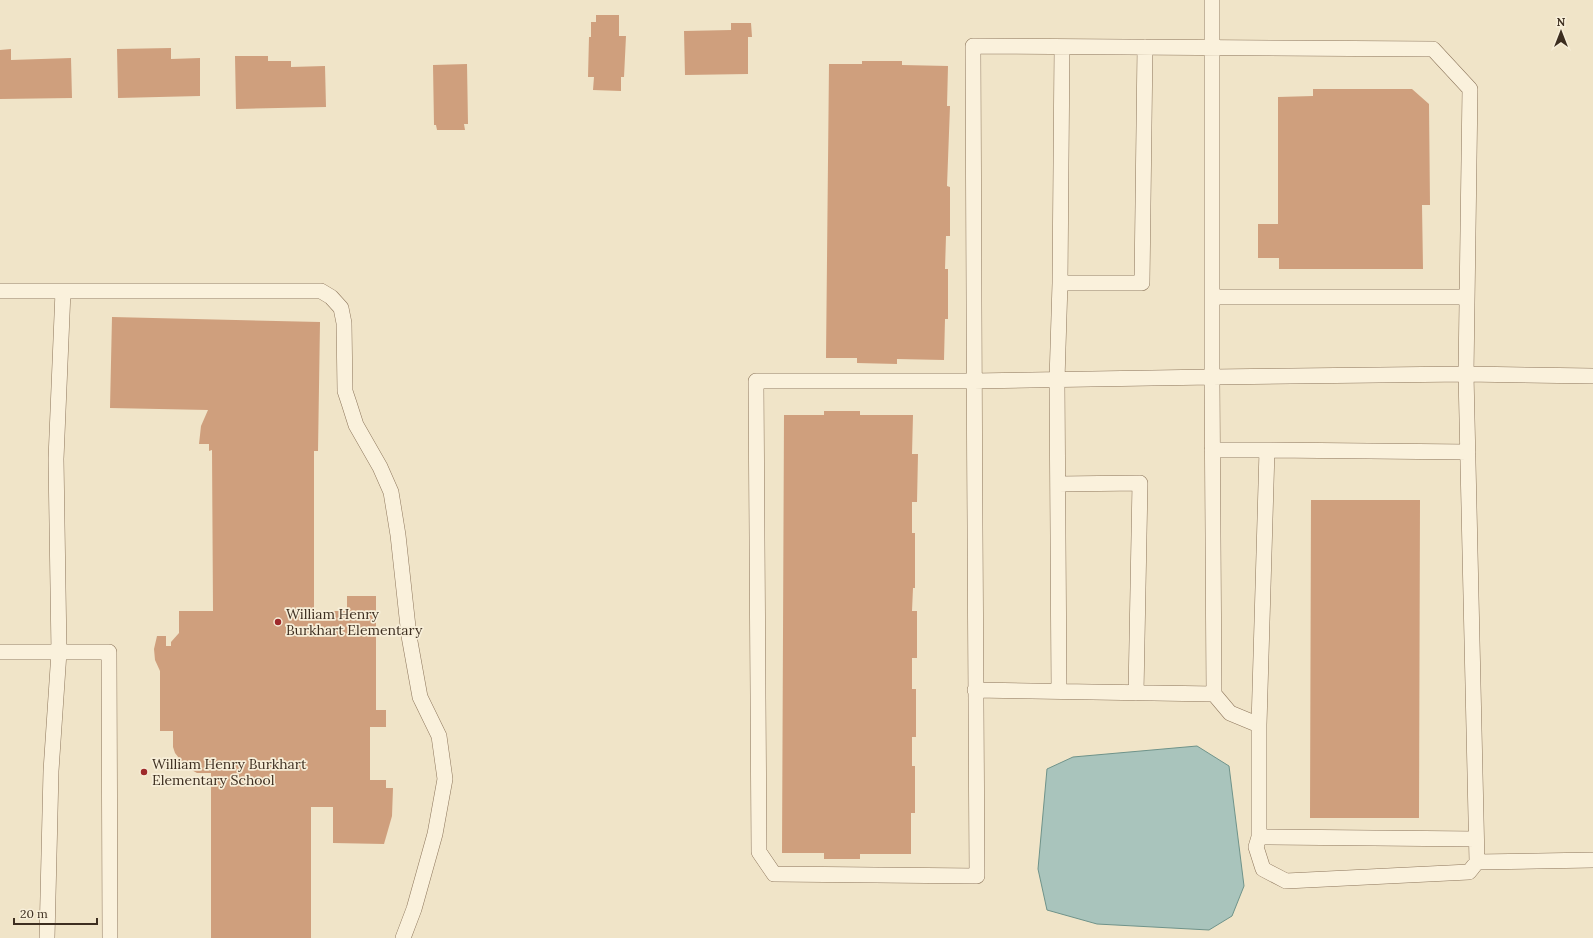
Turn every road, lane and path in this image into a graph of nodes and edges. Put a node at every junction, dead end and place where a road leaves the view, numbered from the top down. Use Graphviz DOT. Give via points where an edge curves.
graph roads {
  1 [pos="1212,0"];
  2 [pos="1062,47"];
  3 [pos="1145,47"];
  4 [pos="1212,48"];
  5 [pos="1060,283"];
  6 [pos="0,291"];
  7 [pos="63,291"];
  8 [pos="1212,297"];
  9 [pos="1467,297"];
  10 [pos="1466,374"];
  11 [pos="1593,376"];
  12 [pos="1212,377"];
  13 [pos="1057,380"];
  14 [pos="974,381"];
  15 [pos="1212,450"];
  16 [pos="1267,450"];
  17 [pos="1468,452"];
  18 [pos="1058,484"];
  19 [pos="0,652"];
  20 [pos="60,652"];
  21 [pos="976,690"];
  22 [pos="1059,691"];
  23 [pos="1136,693"];
  24 [pos="1214,694"];
  25 [pos="1259,725"];
  26 [pos="1259,837"];
  27 [pos="1476,839"];
  28 [pos="1593,860"];
  29 [pos="1477,862"];
  30 [pos="48,938"];
  31 [pos="110,938"];
  32 [pos="403,938"];
  1 -- 4 [label="lane"];
  2 -- 3 [label="lane"];
  2 -- 5 [label="lane"];
  2 -- 14 [label="lane" via="973,46"];
  3 -- 4 [label="lane"];
  3 -- 5 [label="lane" via="1142,283"];
  4 -- 8 [label="lane"];
  4 -- 9 [label="lane" via="1433,49 1470,89"];
  5 -- 13 [label="lane"];
  6 -- 7 [label="lane"];
  7 -- 20 [label="lane" via="56,459"];
  7 -- 32 [label="lane" via="321,291 332,297 341,308 344,323 345,391 356,425 391,492 409,636 420,697 439,736 445,779 435,834"];
  8 -- 9 [label="lane"];
  8 -- 12 [label="lane"];
  9 -- 10 [label="lane"];
  10 -- 11 [label="lane"];
  10 -- 12 [label="lane"];
  10 -- 17 [label="lane"];
  12 -- 13 [label="lane"];
  12 -- 15 [label="lane"];
  13 -- 14 [label="lane"];
  13 -- 18 [label="lane"];
  14 -- 21 [label="lane"];
  14 -- 21 [label="lane" via="756,381 759,852 774,874 977,876"];
  15 -- 16 [label="lane"];
  15 -- 24 [label="lane"];
  16 -- 17 [label="lane"];
  16 -- 25 [label="lane"];
  17 -- 27 [label="lane"];
  18 -- 22 [label="lane"];
  18 -- 23 [label="lane" via="1140,482"];
  19 -- 20 [label="lane"];
  20 -- 30 [label="lane" via="51,770"];
  20 -- 31 [label="lane" via="109,652"];
  21 -- 22 [label="lane"];
  22 -- 23 [label="lane"];
  23 -- 24 [label="lane"];
  24 -- 25 [label="lane" via="1230,713"];
  25 -- 26 [label="lane"];
  26 -- 27 [label="lane"];
  26 -- 29 [label="lane" via="1256,846 1263,869 1286,881 1469,872"];
  27 -- 29 [label="lane"];
  28 -- 29 [label="lane"];
}
